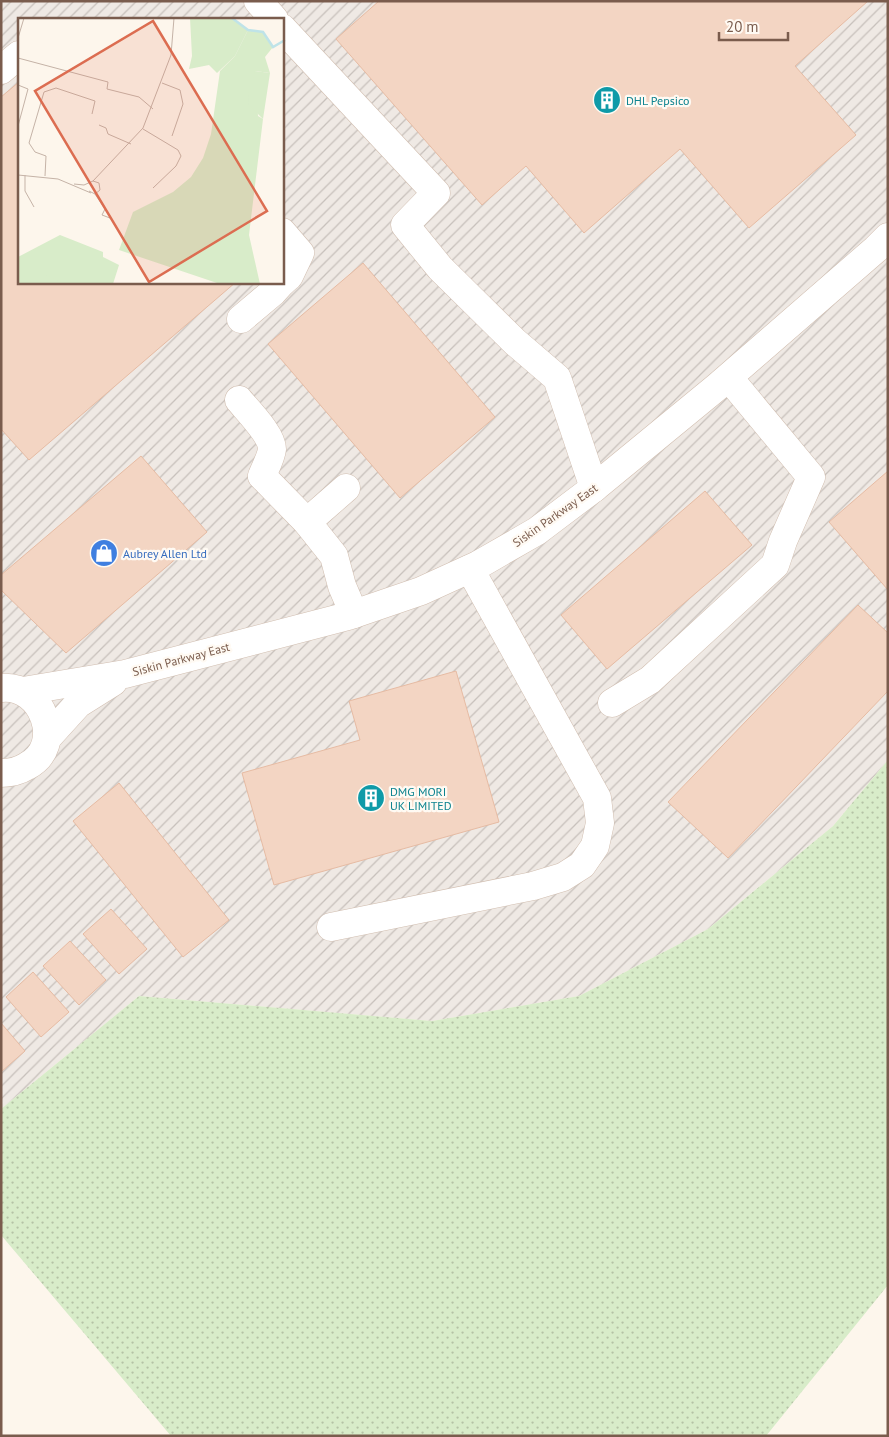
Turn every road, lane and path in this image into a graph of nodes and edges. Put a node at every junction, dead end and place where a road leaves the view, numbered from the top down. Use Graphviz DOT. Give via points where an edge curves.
graph roads {
  1 [pos="258,1"];
  2 [pos="273,18"];
  3 [pos="284,30"];
  4 [pos="18,57"];
  5 [pos="1,70"];
  6 [pos="284,234"];
  7 [pos="888,237"];
  8 [pos="284,280"];
  9 [pos="280,284"];
  10 [pos="241,319"];
  11 [pos="729,378"];
  12 [pos="239,400"];
  13 [pos="346,488"];
  14 [pos="594,488"];
  15 [pos="307,522"];
  16 [pos="470,569"];
  17 [pos="354,614"];
  18 [pos="125,674"];
  19 [pos="12,690"];
  20 [pos="612,703"];
  21 [pos="48,738"];
  22 [pos="1,772"];
  23 [pos="331,927"];
  1 -- 2 [label="street"];
  3 -- 14 [label="street" via="436,193 405,224 440,268 515,342 557,378"];
  4 -- 5 [label="street"];
  6 -- 8 [label="street" via="300,253"];
  7 -- 11 [label="street, Siskin Parkway East"];
  9 -- 10 [label="street"];
  11 -- 14 [label="street, Siskin Parkway East"];
  11 -- 20 [label="street" via="811,476 775,564 650,680"];
  12 -- 15 [label="street" via="269,438 272,450 262,476"];
  13 -- 15 [label="street"];
  14 -- 16 [label="street, Siskin Parkway East" via="537,530"];
  15 -- 17 [label="street" via="334,556"];
  16 -- 17 [label="street, Siskin Parkway East"];
  16 -- 23 [label="street" via="597,798 600,823 595,846 582,865 563,877"];
  17 -- 18 [label="street, Siskin Parkway East"];
  18 -- 19 [label="street, Siskin Parkway East"];
  18 -- 21 [label="street, Siskin Parkway East" via="78,704"];
  19 -- 21 [label="street" via="35,702 44,713"];
  21 -- 22 [label="street, Siskin Parkway East" via="34,763 18,772"];
}
